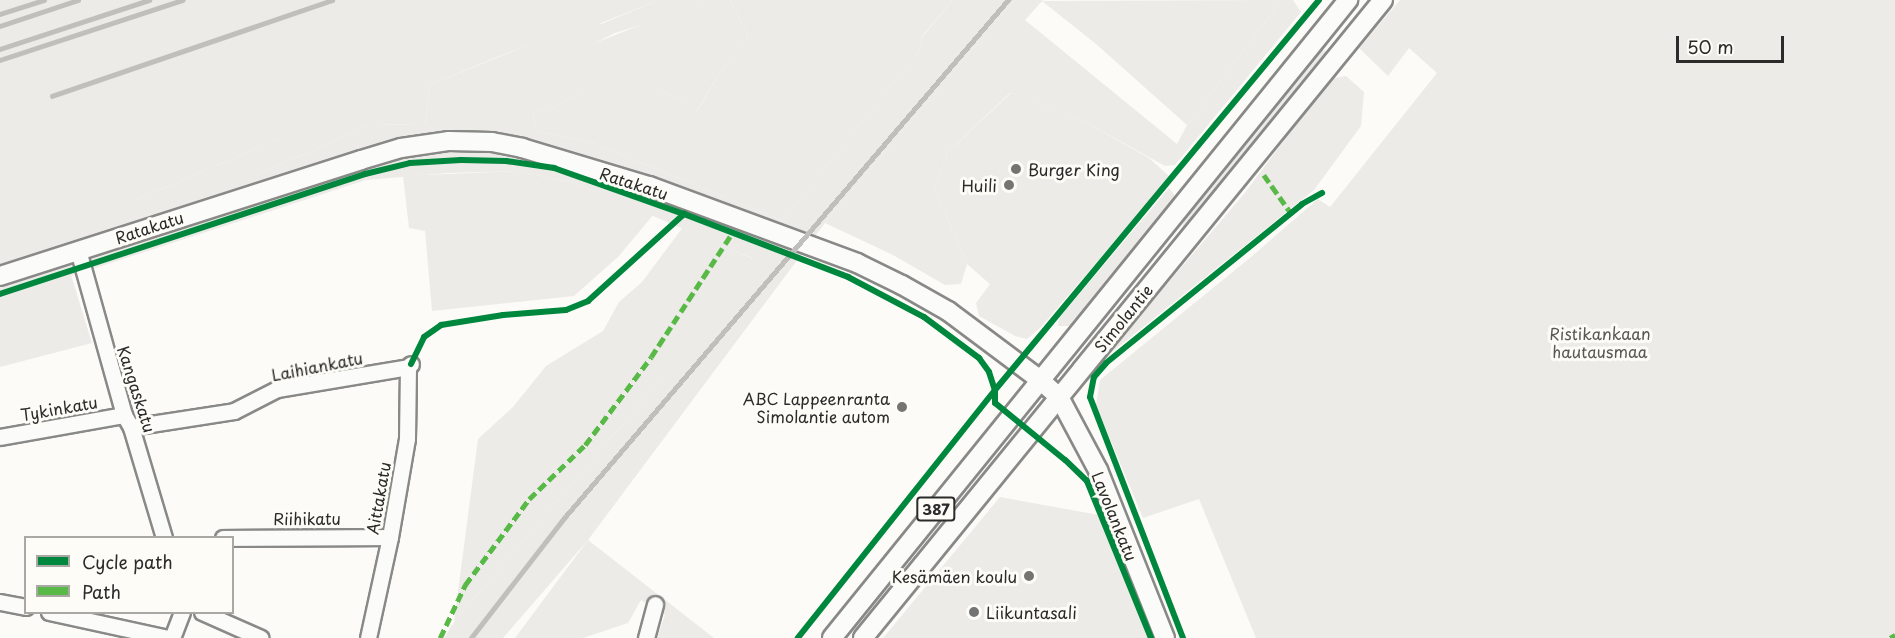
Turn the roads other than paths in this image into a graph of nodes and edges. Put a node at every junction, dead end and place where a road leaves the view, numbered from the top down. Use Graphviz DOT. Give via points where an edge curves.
graph roads {
  1 [pos="1348,0"];
  2 [pos="1383,0"];
  3 [pos="78,250"];
  4 [pos="0,276"];
  5 [pos="410,365"];
  6 [pos="1039,379"];
  7 [pos="1059,397"];
  8 [pos="128,421"];
  9 [pos="0,437"];
  10 [pos="164,536"];
  11 [pos="234,537"];
  12 [pos="390,537"];
  13 [pos="0,602"];
  14 [pos="655,604"];
  15 [pos="24,607"];
  16 [pos="58,614"];
  17 [pos="181,614"];
  18 [pos="207,614"];
  19 [pos="168,638"];
  20 [pos="172,638"];
  21 [pos="261,638"];
  22 [pos="368,638"];
  23 [pos="646,638"];
  24 [pos="832,638"];
  25 [pos="864,638"];
  26 [pos="1165,638"];
  1 -- 6 [label="main road, Simolantie / 387"];
  2 -- 7 [label="main road, Simolantie"];
  3 -- 4 [label="main road, Ratakatu"];
  3 -- 6 [label="main road, Ratakatu" via="400,148 449,141 492,142 648,186 857,263 948,311"];
  3 -- 8 [label="street, Kangaskatu"];
  5 -- 8 [label="street, Laihiankatu" via="277,389 234,411"];
  5 -- 12 [label="street, Aittakatu" via="407,439"];
  6 -- 7 [label="main road, Ratakatu"];
  6 -- 24 [label="main road, Simolantie / 387"];
  7 -- 25 [label="main road, Simolantie"];
  7 -- 26 [label="main road, Lavolankatu" via="1098,470"];
  8 -- 9 [label="street, Tykinkatu"];
  8 -- 10 [label="street, Kangaskatu"];
  11 -- 12 [label="street, Riihikatu"];
  12 -- 22 [label="street, Aittakatu"];
  13 -- 15 [label="street"];
  14 -- 23 [label="street"];
  16 -- 19 [label="street"];
  17 -- 20 [label="street"];
  18 -- 21 [label="street"];
}
